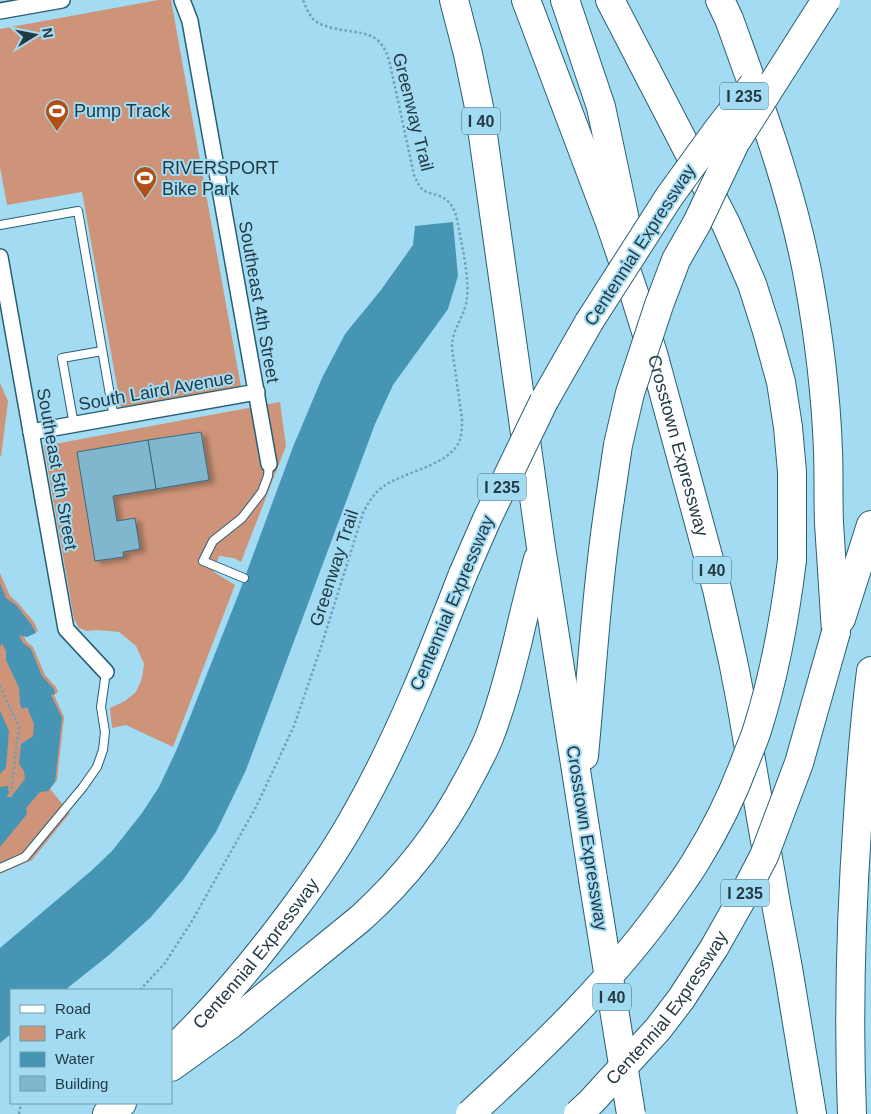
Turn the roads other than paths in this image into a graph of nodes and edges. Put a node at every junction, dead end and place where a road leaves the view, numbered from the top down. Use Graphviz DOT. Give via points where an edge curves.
graph roads {
  1 [pos="62,0"];
  2 [pos="182,0"];
  3 [pos="454,0"];
  4 [pos="526,0"];
  5 [pos="565,0"];
  6 [pos="610,0"];
  7 [pos="720,0"];
  8 [pos="826,0"];
  9 [pos="0,10"];
  10 [pos="0,225"];
  11 [pos="0,257"];
  12 [pos="102,351"];
  13 [pos="654,356"];
  14 [pos="257,392"];
  15 [pos="114,418"];
  16 [pos="74,425"];
  17 [pos="31,432"];
  18 [pos="269,464"];
  19 [pos="871,525"];
  20 [pos="541,547"];
  21 [pos="244,578"];
  22 [pos="836,632"];
  23 [pos="871,671"];
  24 [pos="106,672"];
  25 [pos="581,798"];
  26 [pos="0,868"];
  27 [pos="172,1049"];
  28 [pos="172,1066"];
  29 [pos="114,1104"];
  30 [pos="120,1104"];
  31 [pos="105,1114"];
  32 [pos="470,1114"];
  33 [pos="578,1114"];
  34 [pos="631,1114"];
  35 [pos="812,1114"];
  36 [pos="852,1114"];
  1 -- 9 [label="street"];
  2 -- 14 [label="street, Southeast 4th Street" via="190,21"];
  3 -- 20 [label="highway, Crosstown Expressway / I 40" via="478,107"];
  4 -- 13 [label="highway, Crosstown Expressway / I 40" via="609,220"];
  5 -- 13 [label="highway" via="601,107"];
  6 -- 32 [label="highway, bridge" via="726,224 752,284 781,382 788,427 792,472 792,560 775,664 758,728 740,774 696,861 660,914 594,993"];
  7 -- 22 [label="highway" via="771,137 797,225 809,281 824,396"];
  8 -- 25 [label="highway, bridge" via="735,144 676,260 630,392 603,543"];
  8 -- 27 [label="highway, Centennial Expressway / I 235, bridge" via="760,76 669,197 589,322 544,402 487,519 400,728 359,810 316,879 264,950 209,1013"];
  10 -- 12 [label="lane" via="78,211"];
  11 -- 17 [label="street, Southeast 5th Street"];
  12 -- 15 [label="lane"];
  12 -- 16 [label="lane" via="62,358"];
  13 -- 35 [label="highway, Crosstown Expressway / I 40" via="717,589 733,661"];
  14 -- 15 [label="street, South Laird Avenue"];
  14 -- 18 [label="street, Southeast 4th Street"];
  15 -- 16 [label="street, South Laird Avenue"];
  16 -- 17 [label="street, South Laird Avenue"];
  17 -- 24 [label="street, Southeast 5th Street" via="66,629"];
  18 -- 21 [label="lane" via="262,492 242,518 213,541 203,561"];
  19 -- 22 [label="highway, Centennial Expressway / I 235"];
  20 -- 25 [label="highway, Crosstown Expressway / I 40"];
  20 -- 28 [label="highway" via="509,677 490,736 438,831 378,903 231,1024"];
  22 -- 33 [label="highway, Centennial Expressway / I 235, bridge" via="799,763 764,856 740,902 714,948 658,1029"];
  23 -- 36 [label="highway" via="852,891"];
  24 -- 26 [label="lane" via="101,708 105,732 103,750 96,767 84,787 25,857"];
  25 -- 34 [label="highway, Crosstown Expressway / I 40, bridge"];
  29 -- 31 [label="highway"];
  30 -- 31 [label="highway"];
}
